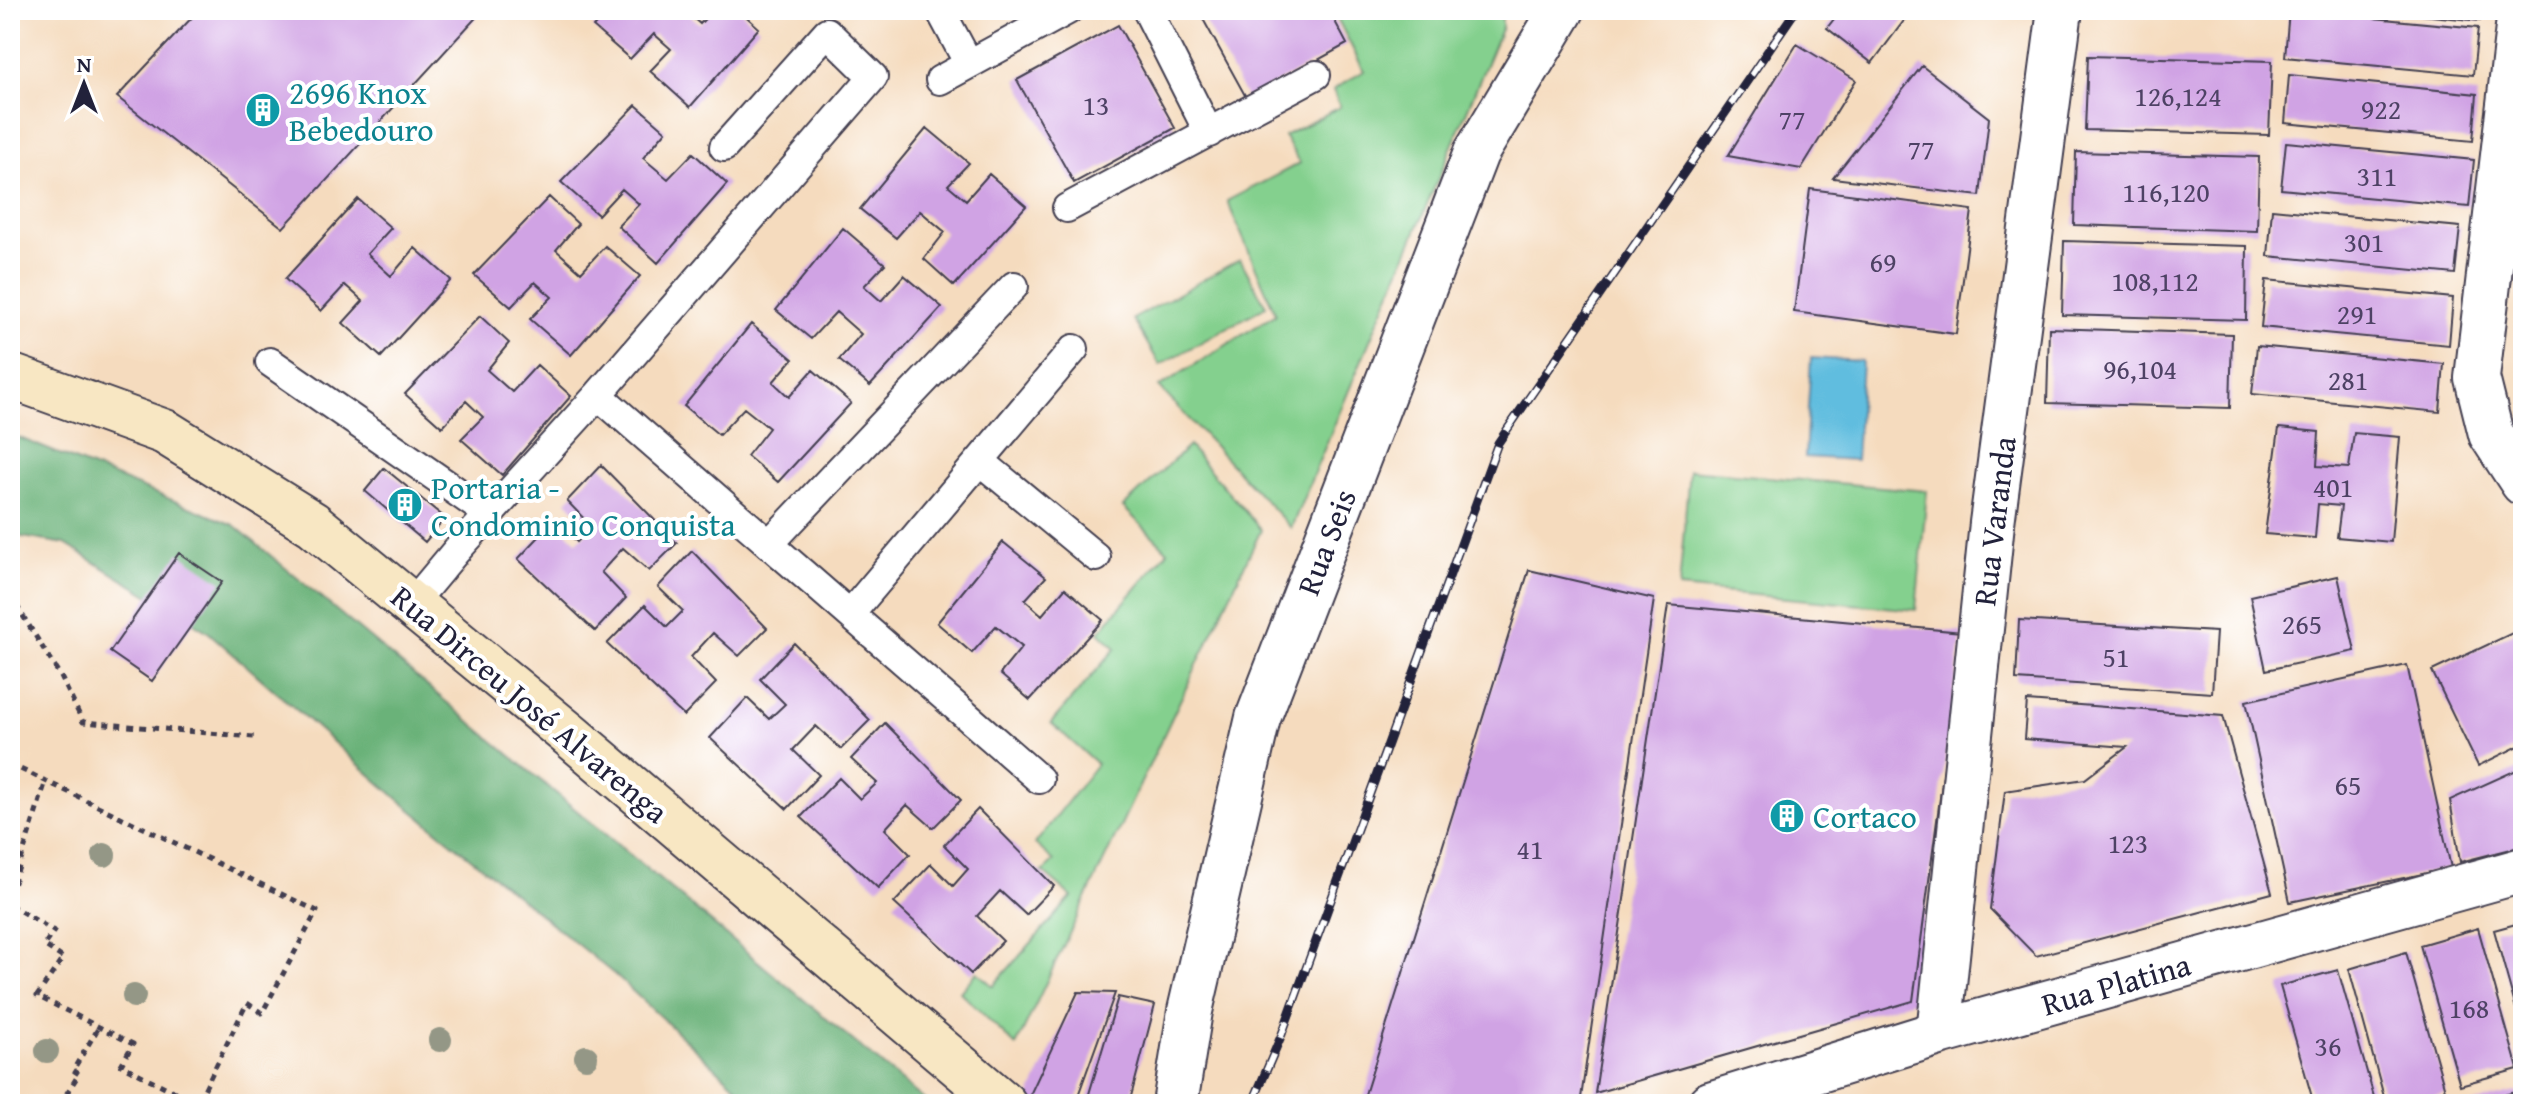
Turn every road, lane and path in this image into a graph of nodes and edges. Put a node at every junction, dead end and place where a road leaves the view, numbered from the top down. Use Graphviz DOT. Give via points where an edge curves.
graph roads {
  1 [pos="940,10"];
  2 [pos="1147,10"];
  3 [pos="1562,10"];
  4 [pos="2060,10"];
  5 [pos="2520,10"];
  6 [pos="1056,13"];
  7 [pos="969,64"];
  8 [pos="1316,75"];
  9 [pos="940,80"];
  10 [pos="1209,133"];
  11 [pos="724,147"];
  12 [pos="1067,208"];
  13 [pos="1014,286"];
  14 [pos="1074,349"];
  15 [pos="270,362"];
  16 [pos="10,376"];
  17 [pos="598,395"];
  18 [pos="980,461"];
  19 [pos="2523,483"];
  20 [pos="489,514"];
  21 [pos="769,544"];
  22 [pos="1096,557"];
  23 [pos="10,595"];
  24 [pos="411,605"];
  25 [pos="850,614"];
  26 [pos="254,737"];
  27 [pos="10,764"];
  28 [pos="1039,779"];
  29 [pos="46,781"];
  30 [pos="2523,870"];
  31 [pos="10,895"];
  32 [pos="10,905"];
  33 [pos="99,1027"];
  34 [pos="1939,1033"];
  35 [pos="60,1104"];
  36 [pos="197,1104"];
  37 [pos="1004,1104"];
  38 [pos="1175,1104"];
  39 [pos="1710,1104"];
  1 -- 7 [label="lane"];
  2 -- 10 [label="lane"];
  3 -- 38 [label="street, Rua Seis" via="1476,153 1258,718 1190,1011"];
  4 -- 34 [label="street, Rua Varanda" via="1992,523"];
  5 -- 19 [label="street" via="2477,378 2491,434"];
  6 -- 7 [label="lane"];
  7 -- 9 [label="lane"];
  8 -- 10 [label="lane"];
  10 -- 12 [label="lane"];
  11 -- 17 [label="lane" via="827,32 873,77"];
  13 -- 21 [label="lane"];
  14 -- 18 [label="lane"];
  15 -- 20 [label="lane"];
  16 -- 24 [label="main road, Rua Dirceu José Alvarenga" via="165,432 313,524"];
  17 -- 20 [label="lane"];
  17 -- 21 [label="lane"];
  18 -- 22 [label="lane"];
  18 -- 25 [label="lane"];
  20 -- 24 [label="lane"];
  21 -- 25 [label="lane"];
  23 -- 26 [label="path" via="83,722"];
  24 -- 37 [label="main road, Rua Dirceu José Alvarenga"];
  25 -- 28 [label="lane"];
  27 -- 29 [label="path"];
  29 -- 31 [label="path"];
  29 -- 36 [label="path" via="317,911 262,1013 247,1003"];
  30 -- 34 [label="street, Rua Platina"];
  32 -- 33 [label="path" via="54,931 44,945 63,958 37,996"];
  33 -- 35 [label="path"];
  33 -- 36 [label="path" via="133,1044 121,1065"];
  34 -- 39 [label="street, Rua Platina"];
}
